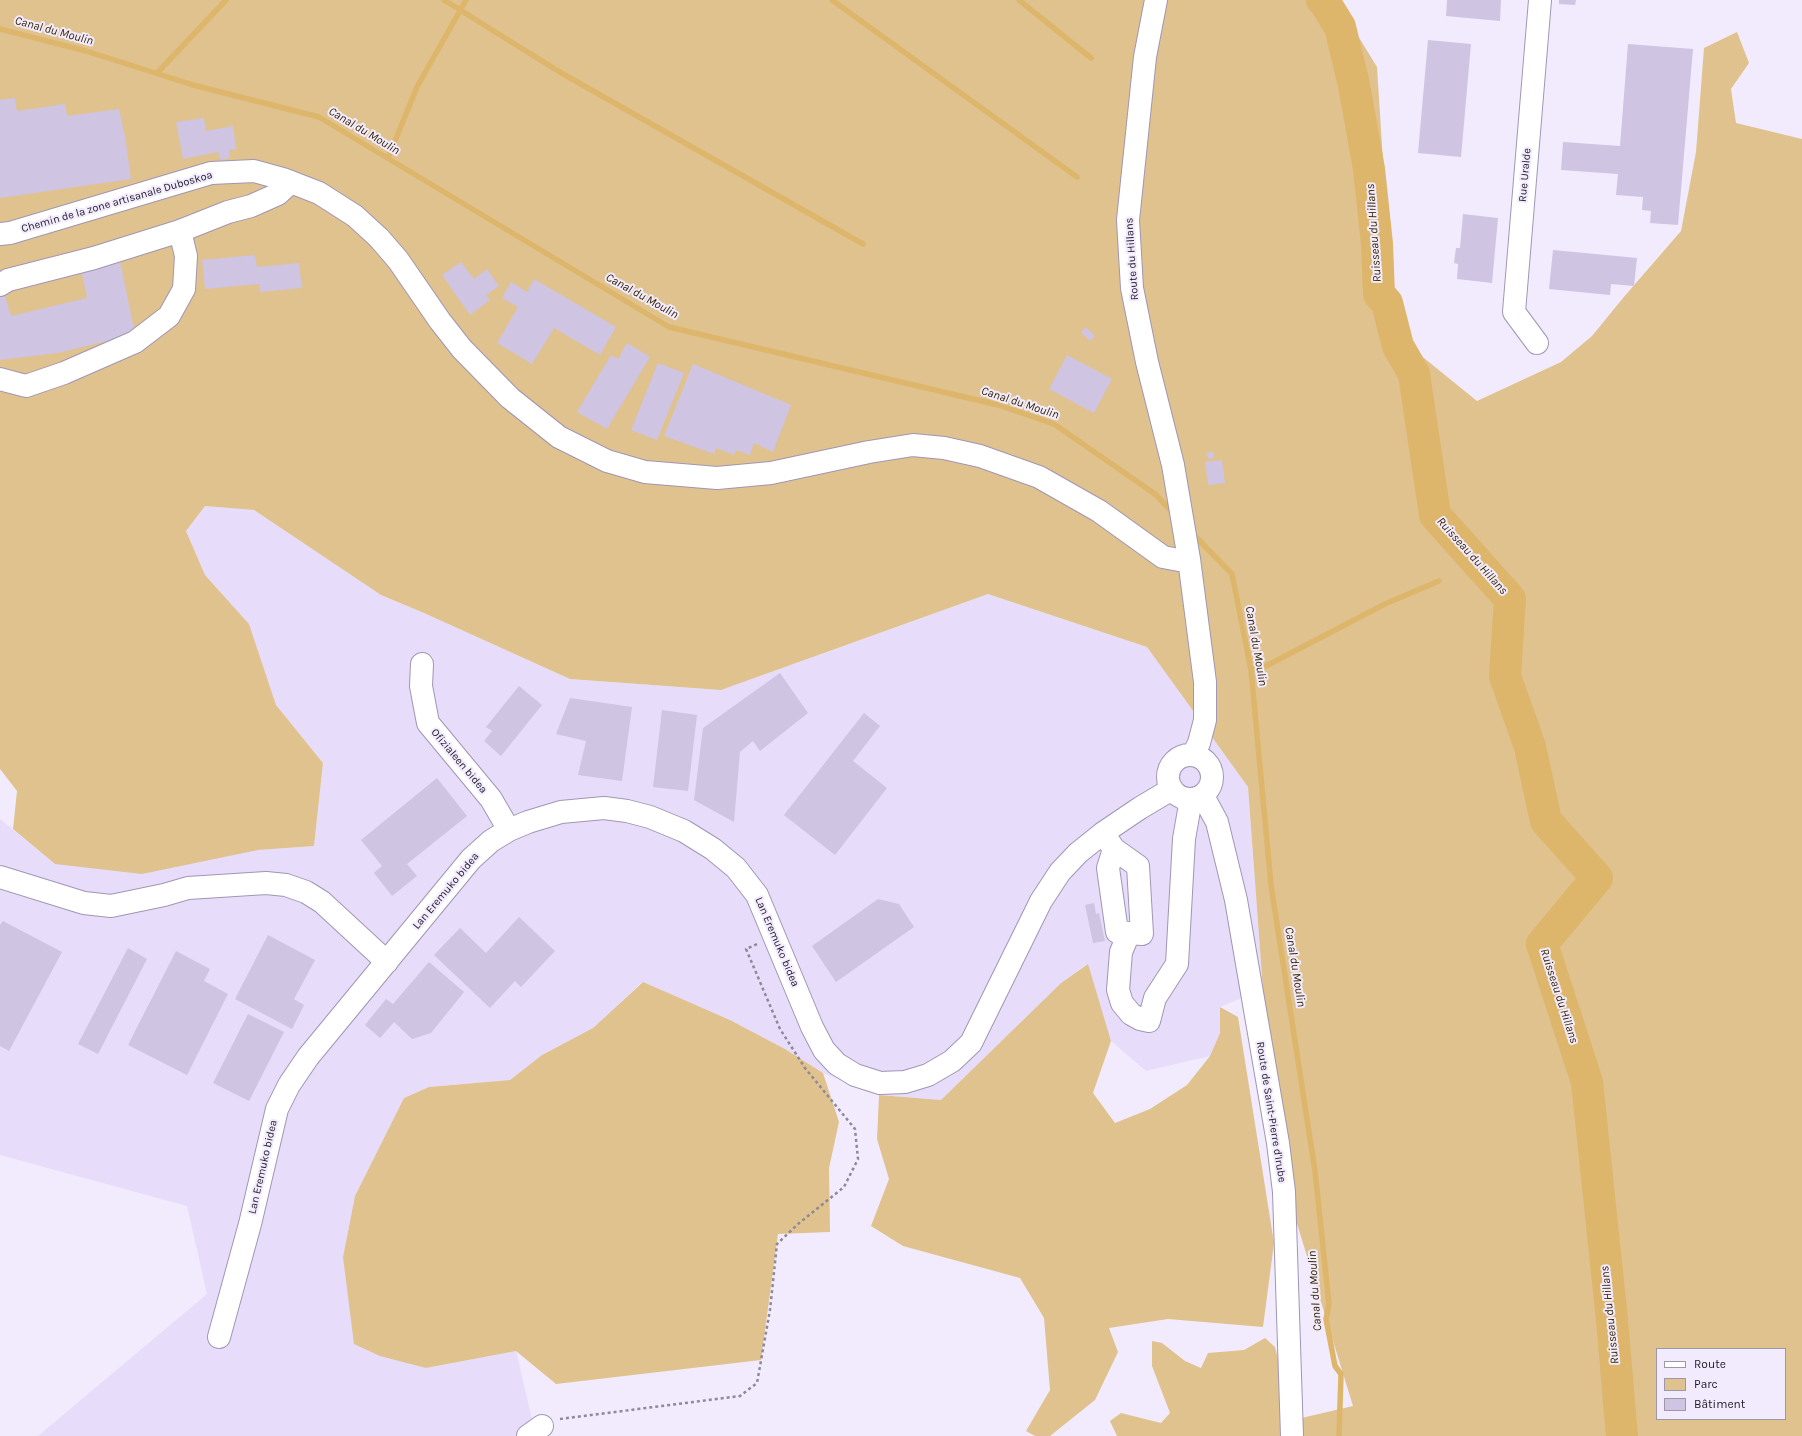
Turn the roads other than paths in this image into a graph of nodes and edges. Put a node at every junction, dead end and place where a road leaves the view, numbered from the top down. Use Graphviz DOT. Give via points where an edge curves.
graph roads {
  1 [pos="1156,0"];
  2 [pos="1540,0"];
  3 [pos="291,182"];
  4 [pos="180,231"];
  5 [pos="0,234"];
  6 [pos="0,285"];
  7 [pos="1537,343"];
  8 [pos="0,379"];
  9 [pos="1189,559"];
  10 [pos="422,664"];
  11 [pos="1193,755"];
  12 [pos="1188,795"];
  13 [pos="509,830"];
  14 [pos="1108,841"];
  15 [pos="0,877"];
  16 [pos="1129,933"];
  17 [pos="387,962"];
  18 [pos="219,1337"];
  19 [pos="1292,1436"];
  1 -- 9 [label="street, Route du Hillans" via="1144,57 1128,220 1132,288 1147,362 1173,465"];
  2 -- 7 [label="street, Rue Uralde" via="1514,312"];
  3 -- 4 [label="street" via="278,194 251,206"];
  3 -- 5 [label="street, Chemin de la zone artisanale Duboskoa" via="254,171 211,172"];
  3 -- 9 [label="street, Chemin de la zone artisanale Duboskoa" via="319,193 355,216 380,238 462,349 510,398 559,437 607,461 645,472 717,478 771,473 913,445 944,448 980,456 1039,477 1099,511 1163,557"];
  4 -- 6 [label="street" via="94,258 8,280"];
  4 -- 8 [label="street" via="186,256 184,289 169,316 135,342 64,374 26,386"];
  9 -- 11 [label="street" via="1205,682 1205,720"];
  10 -- 13 [label="street, Ofizialeen bidea" via="421,686 428,724 491,799"];
  11 -- 12 [label="street, Route de Saint-Pierre d'Irube" via="1185,755 1172,764 1169,770 1168,778"];
  11 -- 12 [label="street" via="1207,762 1213,776 1208,790"];
  12 -- 14 [label="street, Lan Eremuko bidea" via="1140,808"];
  12 -- 16 [label="street" via="1177,964 1155,998 1149,1021 1131,1014 1122,1003 1118,990 1121,952"];
  12 -- 19 [label="street, Route de Saint-Pierre d'Irube" via="1217,822 1233,886 1278,1143 1284,1192"];
  13 -- 14 [label="street, Lan Eremuko bidea" via="561,812 604,808 650,817 684,831 713,849 736,868 757,895 824,1050 837,1064 855,1075 880,1083 905,1082 928,1075 952,1061 971,1043 1041,901 1060,872 1078,853"];
  13 -- 17 [label="street, Lan Eremuko bidea" via="491,841 471,859"];
  14 -- 16 [label="street" via="1108,868 1117,932"];
  14 -- 16 [label="street" via="1138,866 1142,934"];
  15 -- 17 [label="street" via="84,903 111,906 188,888 266,883 286,885 306,892 322,902"];
  17 -- 18 [label="street, Lan Eremuko bidea" via="308,1057 277,1109 250,1224"];
}
